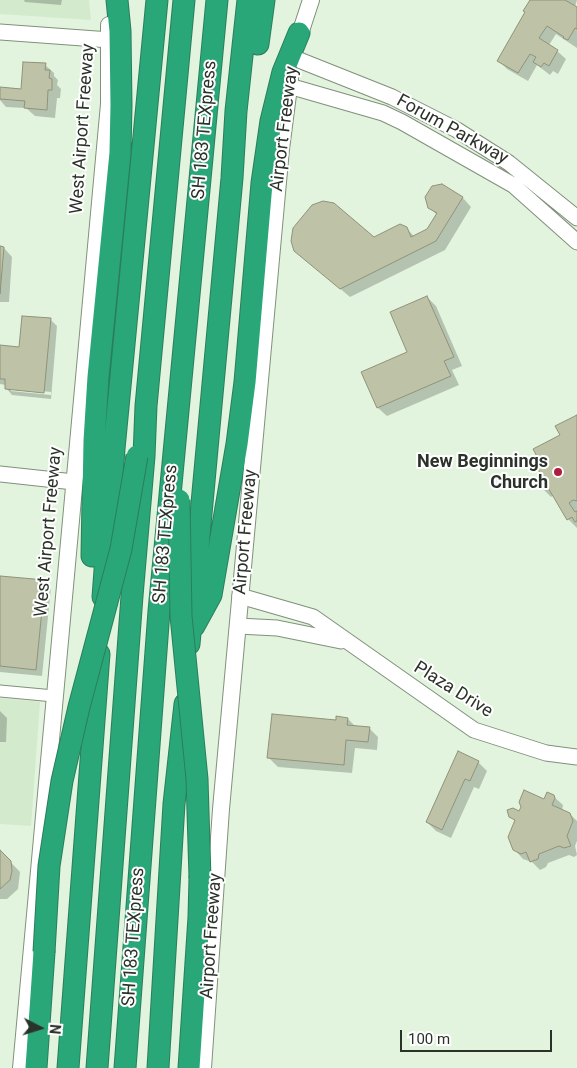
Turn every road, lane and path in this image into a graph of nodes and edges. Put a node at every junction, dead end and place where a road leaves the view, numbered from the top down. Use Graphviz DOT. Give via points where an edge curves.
graph roads {
  1 [pos="108,0"];
  2 [pos="117,0"];
  3 [pos="157,0"];
  4 [pos="184,0"];
  5 [pos="216,0"];
  6 [pos="248,0"];
  7 [pos="264,0"];
  8 [pos="311,0"];
  9 [pos="0,32"];
  10 [pos="299,34"];
  11 [pos="110,40"];
  12 [pos="294,58"];
  13 [pos="289,86"];
  14 [pos="404,103"];
  15 [pos="236,111"];
  16 [pos="396,119"];
  17 [pos="562,206"];
  18 [pos="550,217"];
  19 [pos="577,218"];
  20 [pos="577,242"];
  21 [pos="140,456"];
  22 [pos="0,474"];
  23 [pos="74,482"];
  24 [pos="174,500"];
  25 [pos="240,596"];
  26 [pos="238,626"];
  27 [pos="190,633"];
  28 [pos="100,637"];
  29 [pos="347,642"];
  30 [pos="0,691"];
  31 [pos="54,696"];
  32 [pos="577,757"];
  33 [pos="21,1068"];
  34 [pos="36,1068"];
  35 [pos="68,1068"];
  36 [pos="97,1068"];
  37 [pos="125,1068"];
  38 [pos="158,1068"];
  39 [pos="189,1068"];
  40 [pos="203,1068"];
  1 -- 11 [label="main road, West Airport Freeway"];
  2 -- 28 [label="highway" via="120,153 94,441 91,580"];
  3 -- 28 [label="highway" via="114,448"];
  4 -- 21 [label="highway, SH 183 TEXpress"];
  5 -- 24 [label="highway, SH 183 TEXpress" via="173,460"];
  6 -- 15 [label="highway"];
  7 -- 15 [label="highway" via="255,61"];
  8 -- 10 [label="main road, Airport Freeway"];
  9 -- 11 [label="street"];
  10 -- 12 [label="main road, Airport Freeway"];
  10 -- 27 [label="highway" via="283,72 271,121 262,183 242,409 211,595"];
  11 -- 23 [label="main road, West Airport Freeway" via="109,104"];
  12 -- 13 [label="main road, Airport Freeway"];
  12 -- 14 [label="street, Forum Parkway"];
  13 -- 16 [label="street, Forum Parkway"];
  13 -- 25 [label="main road, Airport Freeway"];
  14 -- 16 [label="street"];
  14 -- 17 [label="street, Forum Parkway" via="457,130 509,163"];
  15 -- 27 [label="highway"];
  16 -- 18 [label="street, Forum Parkway" via="514,184"];
  17 -- 18 [label="street"];
  17 -- 19 [label="street, Forum Parkway"];
  18 -- 20 [label="street, Forum Parkway"];
  21 -- 34 [label="highway, bridge" via="121,549 62,781 49,866"];
  21 -- 36 [label="highway, SH 183 TEXpress"];
  22 -- 23 [label="street"];
  23 -- 31 [label="main road, West Airport Freeway"];
  24 -- 37 [label="highway, SH 183 TEXpress" via="159,611"];
  24 -- 39 [label="highway, bridge" via="181,616 197,778 200,878"];
  25 -- 26 [label="main road, Airport Freeway"];
  25 -- 29 [label="street, Plaza Drive" via="313,617"];
  26 -- 29 [label="street, Plaza Drive" via="276,628"];
  26 -- 40 [label="main road, Airport Freeway" via="220,819"];
  27 -- 38 [label="highway" via="174,804"];
  28 -- 35 [label="highway"];
  29 -- 32 [label="street, Plaza Drive" via="474,730 546,753"];
  30 -- 31 [label="street"];
  31 -- 33 [label="main road, West Airport Freeway"];
}
